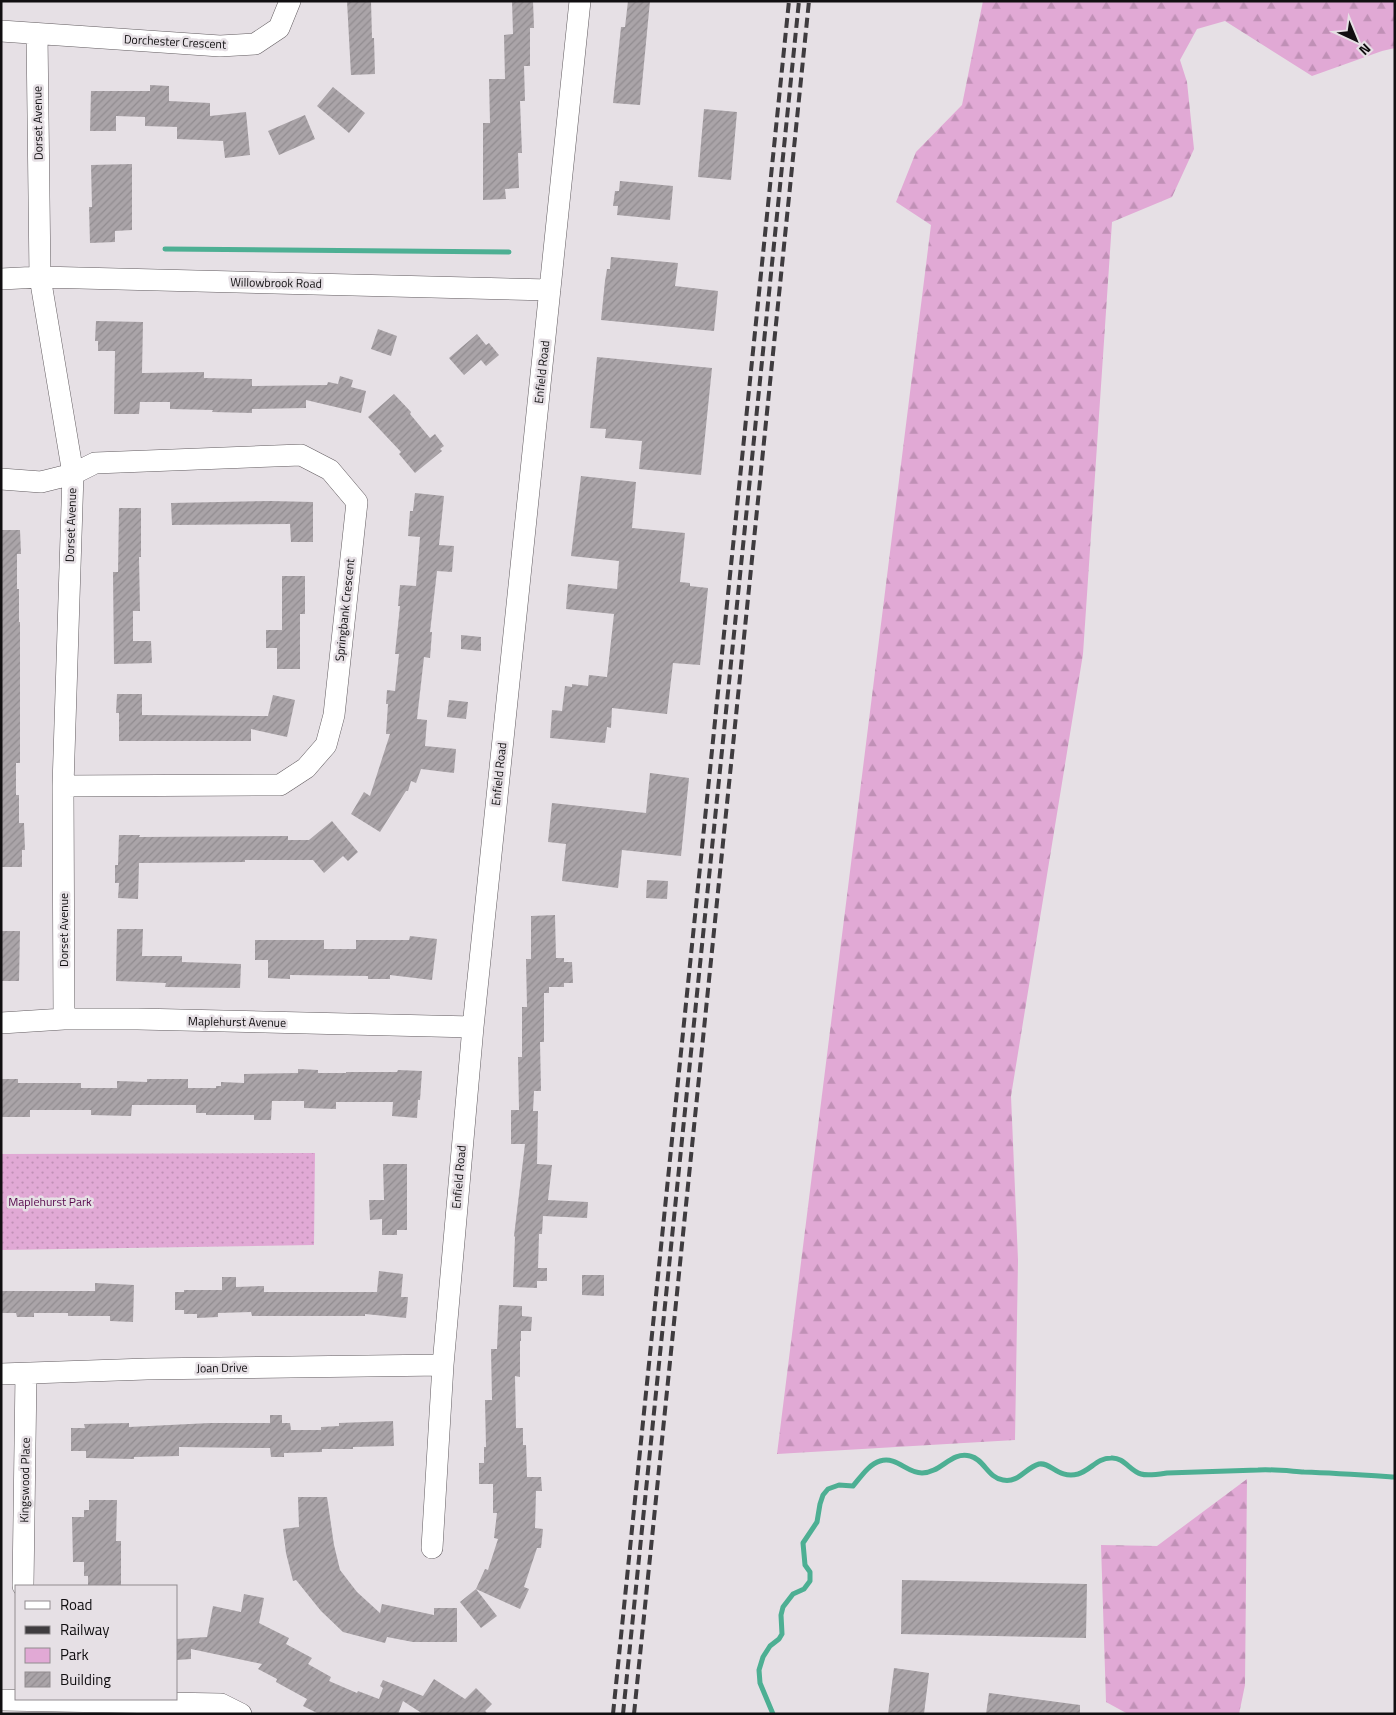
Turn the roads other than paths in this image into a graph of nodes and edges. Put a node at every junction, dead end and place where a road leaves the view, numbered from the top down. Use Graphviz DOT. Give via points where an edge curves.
graph roads {
  1 [pos="290,1"];
  2 [pos="580,1"];
  3 [pos="1,31"];
  4 [pos="37,34"];
  5 [pos="40,277"];
  6 [pos="1,279"];
  7 [pos="550,290"];
  8 [pos="73,474"];
  9 [pos="1,480"];
  10 [pos="63,786"];
  11 [pos="64,1019"];
  12 [pos="1,1023"];
  13 [pos="473,1027"];
  14 [pos="443,1365"];
  15 [pos="1,1374"];
  16 [pos="26,1374"];
  17 [pos="432,1548"];
  18 [pos="23,1585"];
  19 [pos="17,1703"];
  20 [pos="241,1714"];
  1 -- 4 [label="street, Dorchester Crescent" via="279,28 255,44 220,46"];
  2 -- 7 [label="street, Enfield Road"];
  3 -- 4 [label="street, Dorchester Crescent"];
  4 -- 5 [label="street, Dorset Avenue"];
  5 -- 6 [label="street, Willowbrook Road"];
  5 -- 7 [label="street, Willowbrook Road"];
  5 -- 8 [label="street, Dorset Avenue"];
  7 -- 13 [label="street, Enfield Road"];
  8 -- 9 [label="street, Springbank Crescent" via="41,482"];
  8 -- 10 [label="street, Dorset Avenue"];
  8 -- 10 [label="street, Springbank Crescent" via="95,463 301,455 330,470 357,502 334,715 326,745 306,768 280,785"];
  10 -- 11 [label="street, Dorset Avenue"];
  11 -- 12 [label="street, Maplehurst Avenue"];
  11 -- 13 [label="street, Maplehurst Avenue"];
  13 -- 14 [label="street, Enfield Road"];
  14 -- 16 [label="street, Joan Drive"];
  14 -- 17 [label="street, Enfield Road"];
  15 -- 16 [label="street, Joan Drive"];
  16 -- 18 [label="street, Kingswood Place"];
  19 -- 20 [label="street" via="221,1704"];
}
